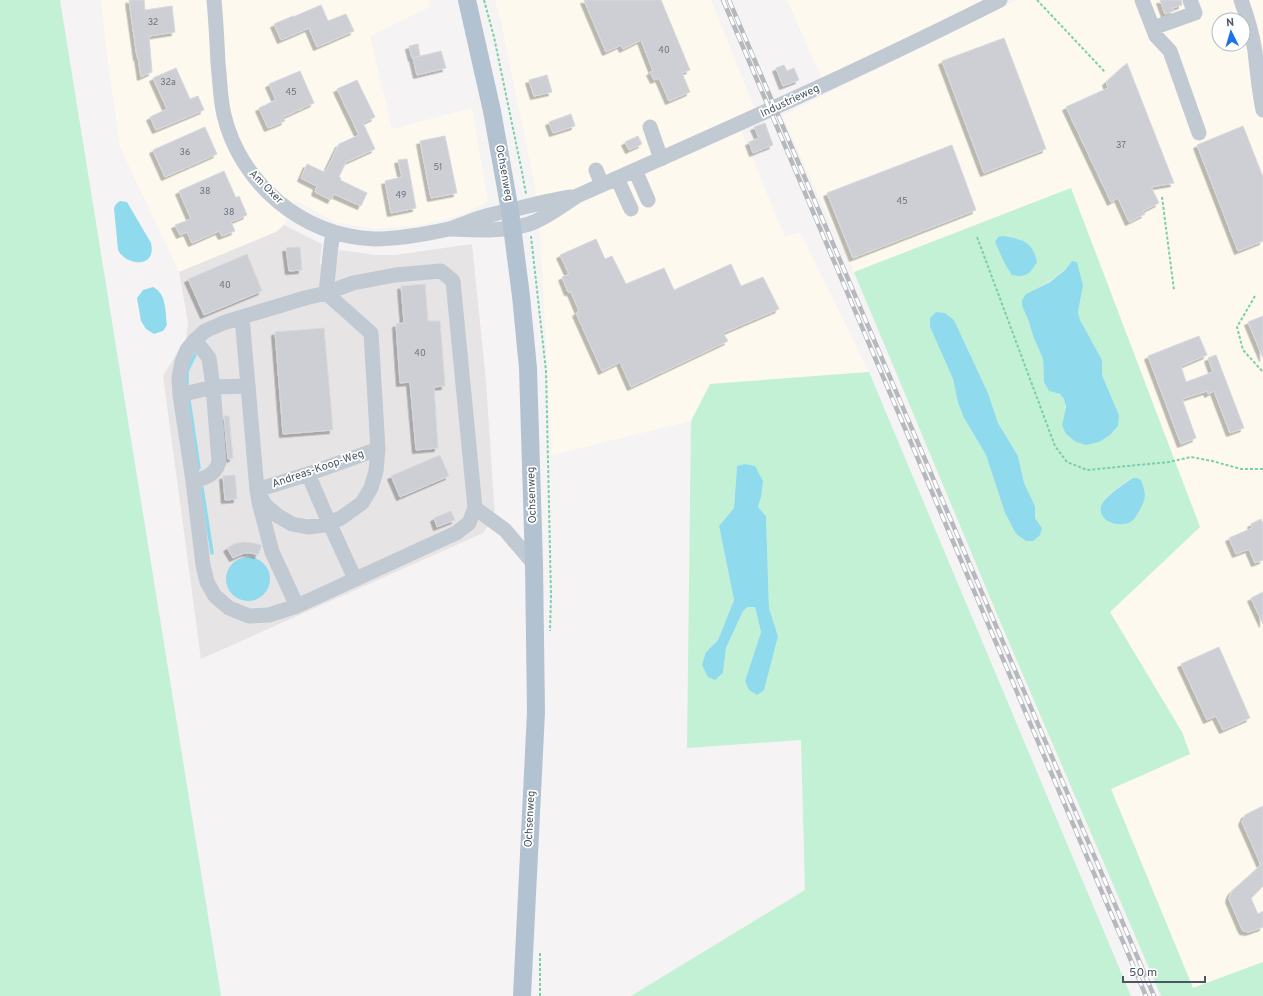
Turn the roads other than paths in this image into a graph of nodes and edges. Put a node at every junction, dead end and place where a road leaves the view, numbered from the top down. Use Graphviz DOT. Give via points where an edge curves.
graph roads {
  1 [pos="214,0"];
  2 [pos="467,0"];
  3 [pos="1000,0"];
  4 [pos="1142,0"];
  5 [pos="1241,0"];
  6 [pos="1193,6"];
  7 [pos="1154,32"];
  8 [pos="1263,110"];
  9 [pos="650,127"];
  10 [pos="1199,133"];
  11 [pos="661,159"];
  12 [pos="596,170"];
  13 [pos="635,170"];
  14 [pos="617,178"];
  15 [pos="602,185"];
  16 [pos="648,200"];
  17 [pos="631,209"];
  18 [pos="511,219"];
  19 [pos="333,233"];
  20 [pos="326,293"];
  21 [pos="242,317"];
  22 [pos="195,340"];
  23 [pos="248,386"];
  24 [pos="213,387"];
  25 [pos="180,395"];
  26 [pos="378,449"];
  27 [pos="308,474"];
  28 [pos="193,481"];
  29 [pos="257,490"];
  30 [pos="474,508"];
  31 [pos="534,564"];
  32 [pos="355,580"];
  33 [pos="297,606"];
  34 [pos="522,996"];
  1 -- 19 [label="street, Am Oxer" via="221,98 237,152 256,180 277,200 297,216"];
  2 -- 18 [label="main road, Ochsenweg" via="492,111"];
  3 -- 11 [label="street, Industrieweg" via="925,38"];
  4 -- 7 [label="street"];
  5 -- 8 [label="street" via="1254,50"];
  6 -- 7 [label="street" via="1198,20"];
  7 -- 10 [label="street" via="1170,51"];
  9 -- 11 [label="street"];
  11 -- 13 [label="street, Industrieweg"];
  12 -- 15 [label="street"];
  13 -- 14 [label="street, Industrieweg"];
  13 -- 16 [label="street"];
  14 -- 15 [label="street, Industrieweg"];
  14 -- 17 [label="street"];
  15 -- 18 [label="street, Industrieweg" via="577,196 530,224"];
  18 -- 19 [label="street, Am Oxer" via="482,230 450,229 397,238 373,239"];
  18 -- 31 [label="main road, Ochsenweg" via="526,334"];
  19 -- 20 [label="street"];
  20 -- 21 [label="street"];
  20 -- 26 [label="street" via="371,333"];
  20 -- 30 [label="street" via="353,283 403,274 441,271 453,281"];
  21 -- 22 [label="street" via="205,331"];
  21 -- 23 [label="street"];
  22 -- 24 [label="street" via="209,358"];
  22 -- 25 [label="street" via="182,362 179,378"];
  23 -- 24 [label="street"];
  23 -- 29 [label="street"];
  24 -- 25 [label="street"];
  24 -- 28 [label="street" via="219,462 216,470 205,478"];
  25 -- 28 [label="street"];
  26 -- 27 [label="street, Andreas-Koop-Weg"];
  26 -- 29 [label="street" via="371,488 362,503 324,525 308,527 292,524 265,505"];
  27 -- 29 [label="street, Andreas-Koop-Weg"];
  27 -- 32 [label="street"];
  28 -- 33 [label="street" via="203,565 207,582 215,596 229,608 249,616 269,615"];
  29 -- 33 [label="street" via="272,552"];
  30 -- 31 [label="street" via="505,530"];
  30 -- 32 [label="street" via="469,523 456,533"];
  31 -- 34 [label="main road, Ochsenweg" via="536,712"];
  32 -- 33 [label="street"];
}
